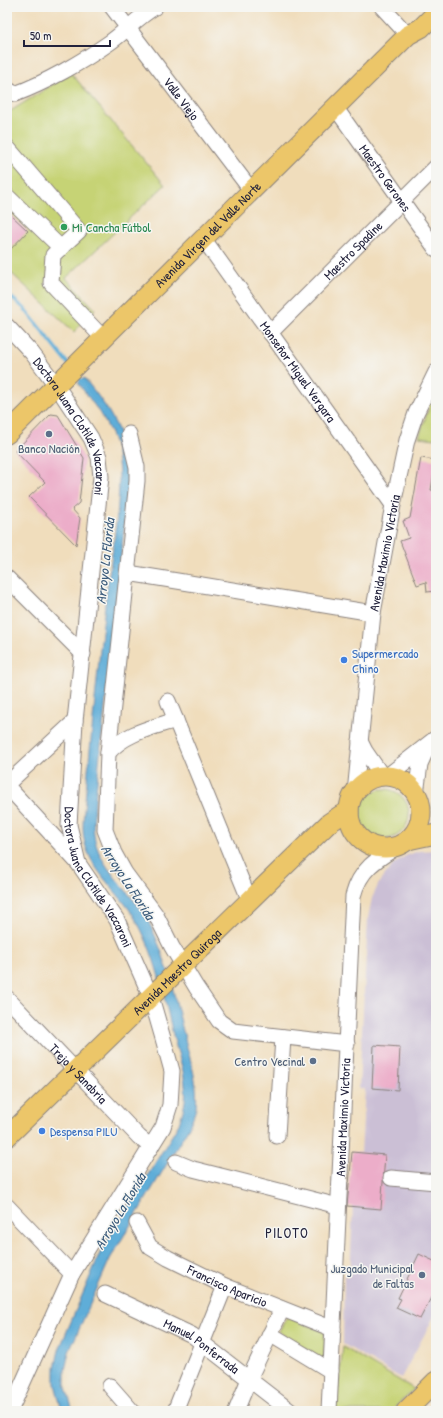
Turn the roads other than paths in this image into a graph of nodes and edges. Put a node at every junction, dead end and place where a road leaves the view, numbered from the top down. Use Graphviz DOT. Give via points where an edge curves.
graph roads {
  1 [pos="112,7"];
  2 [pos="155,7"];
  3 [pos="382,7"];
  4 [pos="428,7"];
  5 [pos="436,13"];
  6 [pos="127,27"];
  7 [pos="408,35"];
  8 [pos="11,92"];
  9 [pos="335,107"];
  10 [pos="7,147"];
  11 [pos="436,167"];
  12 [pos="251,190"];
  13 [pos="7,196"];
  14 [pos="402,200"];
  15 [pos="203,238"];
  16 [pos="61,248"];
  17 [pos="436,249"];
  18 [pos="7,326"];
  19 [pos="270,333"];
  20 [pos="103,338"];
  21 [pos="436,372"];
  22 [pos="60,381"];
  23 [pos="7,434"];
  24 [pos="129,434"];
  25 [pos="392,505"];
  26 [pos="128,573"];
  27 [pos="7,578"];
  28 [pos="373,613"];
  29 [pos="83,654"];
  30 [pos="168,701"];
  31 [pos="176,720"];
  32 [pos="75,721"];
  33 [pos="433,740"];
  34 [pos="360,741"];
  35 [pos="108,753"];
  36 [pos="385,777"];
  37 [pos="7,785"];
  38 [pos="355,793"];
  39 [pos="416,796"];
  40 [pos="436,808"];
  41 [pos="349,812"];
  42 [pos="436,834"];
  43 [pos="404,843"];
  44 [pos="78,863"];
  45 [pos="249,899"];
  46 [pos="179,969"];
  47 [pos="154,993"];
  48 [pos="7,998"];
  49 [pos="283,1037"];
  50 [pos="347,1044"];
  51 [pos="76,1070"];
  52 [pos="277,1136"];
  53 [pos="7,1137"];
  54 [pos="151,1147"];
  55 [pos="176,1162"];
  56 [pos="391,1178"];
  57 [pos="436,1182"];
  58 [pos="7,1206"];
  59 [pos="338,1206"];
  60 [pos="137,1223"];
  61 [pos="72,1274"];
  62 [pos="225,1286"];
  63 [pos="104,1294"];
  64 [pos="282,1309"];
  65 [pos="333,1329"];
  66 [pos="270,1334"];
  67 [pos="202,1342"];
  68 [pos="331,1371"];
  69 [pos="249,1379"];
  70 [pos="436,1381"];
  71 [pos="110,1386"];
  72 [pos="10,1411"];
  73 [pos="132,1411"];
  74 [pos="175,1411"];
  75 [pos="236,1411"];
  76 [pos="290,1411"];
  77 [pos="329,1411"];
  78 [pos="406,1411"];
  1 -- 6 [label="street, Valle Viejo"];
  2 -- 6 [label="street"];
  3 -- 7 [label="street"];
  4 -- 7 [label="main road, Avenida Virgen del Valle Norte" via="415,20"];
  5 -- 7 [label="main road, Avenida Virgen del Valle Norte" via="421,28"];
  6 -- 8 [label="street" via="102,47 34,87"];
  6 -- 12 [label="street, Valle Viejo"];
  7 -- 9 [label="main road, Avenida Virgen del Valle Norte"];
  9 -- 12 [label="main road, Avenida Virgen del Valle Norte"];
  9 -- 14 [label="street, Maestro Gerones"];
  10 -- 16 [label="street" via="78,231"];
  11 -- 14 [label="street, Maestro Spadine"];
  12 -- 15 [label="main road, Avenida Virgen del Valle Norte"];
  13 -- 16 [label="street"];
  14 -- 17 [label="street, Maestro Gerones"];
  14 -- 19 [label="street, Maestro Spadine"];
  15 -- 19 [label="street, Monseñor Miguel Vergara"];
  15 -- 20 [label="main road, Avenida Virgen del Valle Norte"];
  16 -- 20 [label="street" via="53,255 51,283"];
  18 -- 22 [label="street, Doctora Juana Clotilde Vaccaroni"];
  19 -- 25 [label="street, Monseñor Miguel Vergara"];
  20 -- 22 [label="main road, Avenida Virgen del Valle Norte"];
  21 -- 25 [label="street, Avenida Maximio Victoria" via="416,413 407,440"];
  22 -- 23 [label="main road, Avenida Virgen del Valle Norte"];
  22 -- 29 [label="street, Doctora Juana Clotilde Vaccaroni" via="100,457 101,478"];
  24 -- 26 [label="street" via="138,481"];
  25 -- 28 [label="street, Avenida Maximio Victoria"];
  26 -- 28 [label="street"];
  26 -- 35 [label="street"];
  27 -- 29 [label="street"];
  28 -- 34 [label="street, Avenida Maximio Victoria"];
  29 -- 32 [label="street, Doctora Juana Clotilde Vaccaroni"];
  30 -- 31 [label="street"];
  31 -- 35 [label="street" via="140,731 118,742"];
  31 -- 45 [label="street"];
  32 -- 37 [label="street"];
  32 -- 44 [label="street, Doctora Juana Clotilde Vaccaroni" via="69,825"];
  33 -- 36 [label="street"];
  33 -- 39 [label="street" via="420,764"];
  34 -- 36 [label="street"];
  34 -- 38 [label="street, Avenida Maximio Victoria"];
  35 -- 46 [label="street" via="106,830 125,873 156,915"];
  36 -- 38 [label="main road" via="367,781"];
  36 -- 39 [label="main road" via="403,782"];
  37 -- 44 [label="street"];
  38 -- 41 [label="main road"];
  39 -- 40 [label="main road"];
  39 -- 43 [label="main road" via="420,821 415,832"];
  41 -- 43 [label="main road" via="355,832 370,845 390,848"];
  41 -- 45 [label="main road, Avenida Maestro Quiroga" via="329,823"];
  42 -- 43 [label="main road"];
  43 -- 50 [label="street, Avenida Maximio Victoria" via="372,863 356,883 353,896"];
  44 -- 47 [label="street, Doctora Juana Clotilde Vaccaroni" via="117,920"];
  45 -- 46 [label="main road, Avenida Maestro Quiroga"];
  46 -- 47 [label="main road, Avenida Maestro Quiroga"];
  46 -- 49 [label="street" via="219,1021 233,1031"];
  47 -- 51 [label="main road, Avenida Maestro Quiroga"];
  47 -- 54 [label="street, Doctora Juana Clotilde Vaccaroni" via="172,1071 170,1106"];
  48 -- 51 [label="street, Trejo y Sanabria"];
  49 -- 50 [label="street"];
  49 -- 52 [label="street"];
  50 -- 59 [label="street, Avenida Maximio Victoria"];
  51 -- 53 [label="main road, Avenida Maestro Quiroga"];
  51 -- 54 [label="street, Trejo y Sanabria"];
  54 -- 61 [label="street, Doctora Juana Clotilde Vaccaroni"];
  55 -- 59 [label="street" via="193,1169"];
  56 -- 57 [label="street"];
  58 -- 61 [label="street"];
  59 -- 65 [label="street, Avenida Maximio Victoria"];
  60 -- 62 [label="street, Francisco Aparicio" via="150,1247"];
  61 -- 72 [label="street, Doctora Juana Clotilde Vaccaroni"];
  62 -- 64 [label="street, Francisco Aparicio"];
  62 -- 67 [label="street"];
  63 -- 67 [label="street, Manuel Ponferrada"];
  64 -- 65 [label="street, Francisco Aparicio"];
  64 -- 66 [label="street"];
  65 -- 68 [label="street, Avenida Maximio Victoria"];
  66 -- 68 [label="street"];
  66 -- 69 [label="street"];
  67 -- 69 [label="street, Manuel Ponferrada"];
  67 -- 74 [label="street"];
  68 -- 77 [label="street, Avenida Maximio Victoria"];
  69 -- 75 [label="street"];
  69 -- 76 [label="street, Manuel Ponferrada"];
  70 -- 78 [label="main road"];
  71 -- 73 [label="street"];
}
